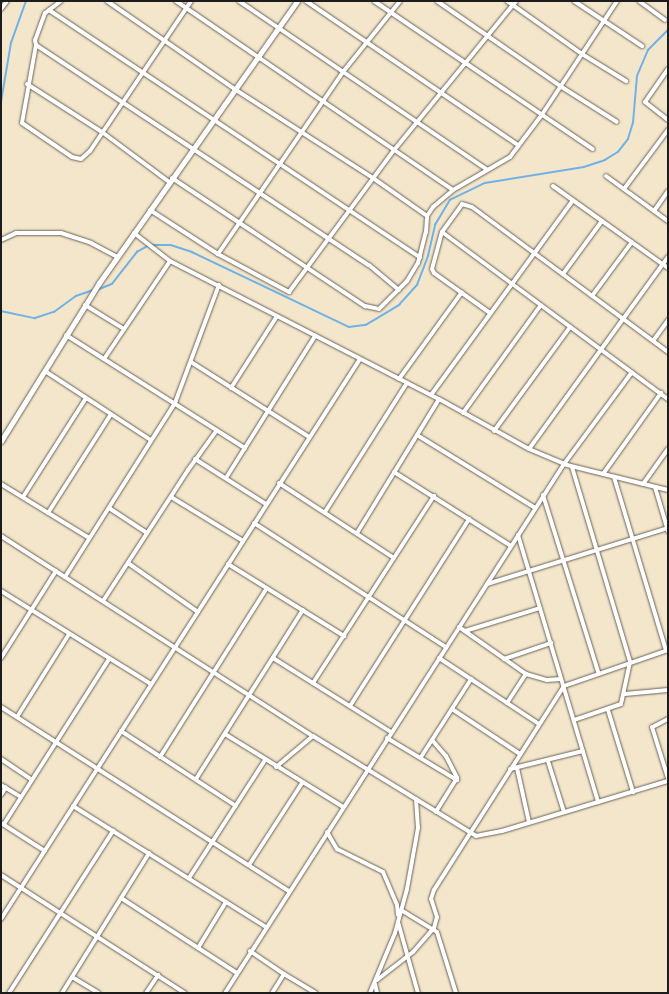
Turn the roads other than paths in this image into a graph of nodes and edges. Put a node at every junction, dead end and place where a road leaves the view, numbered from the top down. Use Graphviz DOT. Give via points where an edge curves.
graph roads {
  1 [pos="7,1"];
  2 [pos="61,1"];
  3 [pos="107,1"];
  4 [pos="176,1"];
  5 [pos="191,1"];
  6 [pos="239,1"];
  7 [pos="297,1"];
  8 [pos="306,1"];
  9 [pos="374,1"];
  10 [pos="400,1"];
  11 [pos="438,1"];
  12 [pos="507,1"];
  13 [pos="574,1"];
  14 [pos="617,1"];
  15 [pos="639,1"];
  16 [pos="514,3"];
  17 [pos="186,8"];
  18 [pos="1,9"];
  19 [pos="49,10"];
  20 [pos="391,12"];
  21 [pos="665,20"];
  22 [pos="603,21"];
  23 [pos="278,28"];
  24 [pos="487,36"];
  25 [pos="165,41"];
  26 [pos="366,43"];
  27 [pos="36,45"];
  28 [pos="642,46"];
  29 [pos="582,54"];
  30 [pos="259,55"];
  31 [pos="464,63"];
  32 [pos="667,71"];
  33 [pos="144,72"];
  34 [pos="343,72"];
  35 [pos="626,81"];
  36 [pos="28,84"];
  37 [pos="560,86"];
  38 [pos="236,90"];
  39 [pos="440,92"];
  40 [pos="323,100"];
  41 [pos="123,103"];
  42 [pos="541,116"];
  43 [pos="214,120"];
  44 [pos="668,120"];
  45 [pos="416,122"];
  46 [pos="618,122"];
  47 [pos="668,130"];
  48 [pos="102,132"];
  49 [pos="302,132"];
  50 [pos="518,145"];
  51 [pos="394,149"];
  52 [pos="593,149"];
  53 [pos="192,150"];
  54 [pos="280,163"];
  55 [pos="486,169"];
  56 [pos="606,176"];
  57 [pos="373,178"];
  58 [pos="170,180"];
  59 [pos="553,186"];
  60 [pos="453,190"];
  61 [pos="624,190"];
  62 [pos="668,191"];
  63 [pos="260,193"];
  64 [pos="573,200"];
  65 [pos="150,210"];
  66 [pos="350,211"];
  67 [pos="654,211"];
  68 [pos="426,216"];
  69 [pos="602,221"];
  70 [pos="668,221"];
  71 [pos="239,223"];
  72 [pos="442,232"];
  73 [pos="134,233"];
  74 [pos="330,239"];
  75 [pos="1,240"];
  76 [pos="632,242"];
  77 [pos="534,253"];
  78 [pos="218,254"];
  79 [pos="420,256"];
  80 [pos="117,257"];
  81 [pos="668,257"];
  82 [pos="170,261"];
  83 [pos="663,264"];
  84 [pos="309,268"];
  85 [pos="668,268"];
  86 [pos="563,274"];
  87 [pos="512,283"];
  88 [pos="219,285"];
  89 [pos="399,290"];
  90 [pos="462,292"];
  91 [pos="592,296"];
  92 [pos="86,303"];
  93 [pos="541,305"];
  94 [pos="490,313"];
  95 [pos="277,316"];
  96 [pos="623,319"];
  97 [pos="668,320"];
  98 [pos="570,327"];
  99 [pos="124,329"];
  100 [pos="66,335"];
  101 [pos="315,336"];
  102 [pos="653,341"];
  103 [pos="601,349"];
  104 [pos="668,352"];
  105 [pos="104,359"];
  106 [pos="360,359"];
  107 [pos="191,362"];
  108 [pos="45,371"];
  109 [pos="632,372"];
  110 [pos="399,379"];
  111 [pos="407,383"];
  112 [pos="231,388"];
  113 [pos="661,393"];
  114 [pos="431,395"];
  115 [pos="86,398"];
  116 [pos="439,399"];
  117 [pos="668,399"];
  118 [pos="174,403"];
  119 [pos="268,412"];
  120 [pos="463,412"];
  121 [pos="111,414"];
  122 [pos="217,430"];
  123 [pos="494,431"];
  124 [pos="417,434"];
  125 [pos="309,436"];
  126 [pos="151,440"];
  127 [pos="1,441"];
  128 [pos="245,448"];
  129 [pos="529,449"];
  130 [pos="668,449"];
  131 [pos="195,459"];
  132 [pos="564,464"];
  133 [pos="572,467"];
  134 [pos="394,472"];
  135 [pos="603,474"];
  136 [pos="614,477"];
  137 [pos="226,478"];
  138 [pos="279,483"];
  139 [pos="1,484"];
  140 [pos="643,484"];
  141 [pos="655,487"];
  142 [pos="668,490"];
  143 [pos="544,495"];
  144 [pos="434,496"];
  145 [pos="24,497"];
  146 [pos="170,497"];
  147 [pos="266,504"];
  148 [pos="109,508"];
  149 [pos="535,508"];
  150 [pos="325,512"];
  151 [pos="48,513"];
  152 [pos="469,519"];
  153 [pos="254,523"];
  154 [pos="668,529"];
  155 [pos="147,533"];
  156 [pos="357,533"];
  157 [pos="518,535"];
  158 [pos="1,536"];
  159 [pos="89,538"];
  160 [pos="632,539"];
  161 [pos="243,541"];
  162 [pos="511,546"];
  163 [pos="597,550"];
  164 [pos="394,558"];
  165 [pos="563,560"];
  166 [pos="128,563"];
  167 [pos="228,564"];
  168 [pos="529,570"];
  169 [pos="56,571"];
  170 [pos="65,577"];
  171 [pos="487,584"];
  172 [pos="267,588"];
  173 [pos="1,591"];
  174 [pos="369,597"];
  175 [pos="103,602"];
  176 [pos="540,608"];
  177 [pos="32,610"];
  178 [pos="303,610"];
  179 [pos="198,612"];
  180 [pos="405,620"];
  181 [pos="459,627"];
  182 [pos="465,630"];
  183 [pos="69,634"];
  184 [pos="344,636"];
  185 [pos="551,643"];
  186 [pos="175,647"];
  187 [pos="446,647"];
  188 [pos="667,650"];
  189 [pos="1,658"];
  190 [pos="273,658"];
  191 [pos="439,658"];
  192 [pos="504,658"];
  193 [pos="109,659"];
  194 [pos="630,662"];
  195 [pos="214,672"];
  196 [pos="598,672"];
  197 [pos="526,674"];
  198 [pos="561,679"];
  199 [pos="471,680"];
  200 [pos="313,683"];
  201 [pos="151,684"];
  202 [pos="564,686"];
  203 [pos="668,690"];
  204 [pos="250,694"];
  205 [pos="625,694"];
  206 [pos="507,703"];
  207 [pos="350,706"];
  208 [pos="1,707"];
  209 [pos="452,709"];
  210 [pos="608,710"];
  211 [pos="17,717"];
  212 [pos="668,719"];
  213 [pos="574,720"];
  214 [pos="539,724"];
  215 [pos="121,731"];
  216 [pos="391,732"];
  217 [pos="225,734"];
  218 [pos="313,736"];
  219 [pos="387,738"];
  220 [pos="432,740"];
  221 [pos="56,743"];
  222 [pos="583,752"];
  223 [pos="520,754"];
  224 [pos="160,757"];
  225 [pos="421,757"];
  226 [pos="1,759"];
  227 [pos="265,760"];
  228 [pos="548,761"];
  229 [pos="276,767"];
  230 [pos="517,768"];
  231 [pos="98,769"];
  232 [pos="510,769"];
  233 [pos="367,770"];
  234 [pos="32,780"];
  235 [pos="196,780"];
  236 [pos="457,780"];
  237 [pos="668,780"];
  238 [pos="302,783"];
  239 [pos="1,784"];
  240 [pos="6,787"];
  241 [pos="633,792"];
  242 [pos="1,795"];
  243 [pos="21,797"];
  244 [pos="416,800"];
  245 [pos="598,802"];
  246 [pos="73,806"];
  247 [pos="236,806"];
  248 [pos="343,807"];
  249 [pos="436,812"];
  250 [pos="564,812"];
  251 [pos="529,822"];
  252 [pos="2,824"];
  253 [pos="113,831"];
  254 [pos="327,832"];
  255 [pos="469,833"];
  256 [pos="212,843"];
  257 [pos="45,851"];
  258 [pos="149,853"];
  259 [pos="249,865"];
  260 [pos="1,875"];
  261 [pos="189,878"];
  262 [pos="21,888"];
  263 [pos="289,891"];
  264 [pos="120,898"];
  265 [pos="226,902"];
  266 [pos="401,910"];
  267 [pos="60,914"];
  268 [pos="1,919"];
  269 [pos="398,922"];
  270 [pos="266,927"];
  271 [pos="434,928"];
  272 [pos="97,936"];
  273 [pos="198,948"];
  274 [pos="250,951"];
  275 [pos="408,956"];
  276 [pos="237,973"];
  277 [pos="284,974"];
  278 [pos="158,975"];
  279 [pos="72,976"];
  280 [pos="376,982"];
  281 [pos="309,991"];
  282 [pos="9,993"];
  283 [pos="62,993"];
  284 [pos="99,993"];
  285 [pos="146,993"];
  286 [pos="185,993"];
  287 [pos="225,993"];
  288 [pos="272,993"];
  289 [pos="316,993"];
  290 [pos="370,993"];
  291 [pos="377,993"];
  292 [pos="418,993"];
  293 [pos="456,993"];
  1 -- 18 [label="street"];
  2 -- 19 [label="street"];
  3 -- 25 [label="street"];
  4 -- 17 [label="street"];
  5 -- 17 [label="street"];
  6 -- 23 [label="street"];
  7 -- 23 [label="street"];
  8 -- 26 [label="street"];
  9 -- 20 [label="street"];
  10 -- 20 [label="street"];
  11 -- 24 [label="street"];
  12 -- 16 [label="street"];
  13 -- 22 [label="street"];
  14 -- 22 [label="street"];
  15 -- 21 [label="street"];
  16 -- 24 [label="street"];
  16 -- 29 [label="street"];
  17 -- 25 [label="street"];
  17 -- 30 [label="street"];
  19 -- 27 [label="street" via="39,25 34,40"];
  19 -- 33 [label="street"];
  20 -- 26 [label="street"];
  20 -- 31 [label="street"];
  22 -- 28 [label="street"];
  22 -- 29 [label="street"];
  23 -- 30 [label="street"];
  23 -- 34 [label="street"];
  24 -- 31 [label="street"];
  24 -- 37 [label="street"];
  25 -- 33 [label="street"];
  25 -- 38 [label="street"];
  26 -- 34 [label="street"];
  26 -- 39 [label="street"];
  27 -- 36 [label="street"];
  27 -- 41 [label="street"];
  29 -- 35 [label="street"];
  29 -- 37 [label="street"];
  30 -- 38 [label="street"];
  30 -- 40 [label="street"];
  31 -- 39 [label="street"];
  31 -- 42 [label="street"];
  32 -- 44 [label="street" via="644,102"];
  33 -- 41 [label="street"];
  33 -- 43 [label="street"];
  34 -- 40 [label="street"];
  34 -- 45 [label="street"];
  36 -- 48 [label="street"];
  36 -- 48 [label="street" via="22,113 22,124 25,128 72,157 81,159"];
  37 -- 42 [label="street"];
  37 -- 46 [label="street"];
  38 -- 43 [label="street"];
  38 -- 49 [label="street"];
  39 -- 45 [label="street"];
  39 -- 50 [label="street"];
  40 -- 49 [label="street"];
  40 -- 51 [label="street"];
  41 -- 48 [label="street"];
  41 -- 53 [label="street"];
  42 -- 50 [label="street"];
  42 -- 52 [label="street"];
  43 -- 53 [label="street"];
  43 -- 54 [label="street"];
  45 -- 51 [label="street"];
  45 -- 55 [label="street"];
  47 -- 61 [label="street"];
  48 -- 58 [label="street"];
  49 -- 54 [label="street"];
  49 -- 57 [label="street"];
  50 -- 55 [label="street" via="504,162"];
  51 -- 57 [label="street"];
  51 -- 60 [label="street"];
  53 -- 58 [label="street"];
  53 -- 63 [label="street"];
  54 -- 63 [label="street"];
  54 -- 66 [label="street"];
  55 -- 60 [label="street"];
  56 -- 61 [label="street"];
  57 -- 66 [label="street"];
  57 -- 68 [label="street"];
  58 -- 65 [label="street"];
  58 -- 71 [label="street"];
  59 -- 64 [label="street"];
  60 -- 68 [label="street"];
  61 -- 67 [label="street"];
  62 -- 67 [label="street"];
  63 -- 71 [label="street"];
  63 -- 74 [label="street"];
  64 -- 69 [label="street"];
  64 -- 77 [label="street"];
  65 -- 73 [label="street"];
  65 -- 78 [label="street"];
  66 -- 74 [label="street"];
  66 -- 79 [label="street"];
  67 -- 70 [label="street"];
  68 -- 79 [label="street" via="426,232"];
  69 -- 76 [label="street"];
  69 -- 86 [label="street"];
  71 -- 78 [label="street"];
  71 -- 84 [label="street"];
  72 -- 77 [label="street" via="462,204 466,204"];
  72 -- 87 [label="street"];
  72 -- 90 [label="street" via="432,269"];
  73 -- 80 [label="street"];
  73 -- 82 [label="street"];
  74 -- 84 [label="street"];
  74 -- 89 [label="street" via="369,265"];
  75 -- 80 [label="street" via="16,233 61,233 91,243"];
  76 -- 83 [label="street"];
  76 -- 91 [label="street"];
  77 -- 86 [label="street"];
  77 -- 87 [label="street"];
  78 -- 84 [label="street" via="286,292 292,290"];
  79 -- 89 [label="street"];
  80 -- 92 [label="street"];
  81 -- 83 [label="street"];
  82 -- 88 [label="street"];
  82 -- 99 [label="street"];
  83 -- 85 [label="street"];
  83 -- 96 [label="street"];
  84 -- 89 [label="street" via="371,308 379,309"];
  86 -- 91 [label="street"];
  87 -- 93 [label="street"];
  87 -- 94 [label="street"];
  88 -- 95 [label="street"];
  88 -- 107 [label="street"];
  90 -- 94 [label="street"];
  90 -- 110 [label="street"];
  91 -- 96 [label="street"];
  92 -- 99 [label="street"];
  92 -- 100 [label="street"];
  93 -- 98 [label="street"];
  93 -- 120 [label="street"];
  94 -- 114 [label="street"];
  95 -- 101 [label="street"];
  95 -- 112 [label="street"];
  96 -- 102 [label="street"];
  96 -- 103 [label="street"];
  97 -- 102 [label="street"];
  98 -- 103 [label="street"];
  98 -- 123 [label="street"];
  99 -- 105 [label="street"];
  100 -- 105 [label="street"];
  100 -- 108 [label="street"];
  101 -- 106 [label="street"];
  101 -- 119 [label="street"];
  102 -- 104 [label="street"];
  103 -- 109 [label="street"];
  103 -- 129 [label="street"];
  105 -- 118 [label="street"];
  106 -- 110 [label="street"];
  106 -- 125 [label="street"];
  107 -- 112 [label="street"];
  107 -- 118 [label="street"];
  108 -- 115 [label="street"];
  108 -- 127 [label="street"];
  109 -- 113 [label="street"];
  109 -- 132 [label="street"];
  110 -- 111 [label="street"];
  111 -- 114 [label="street"];
  111 -- 150 [label="street"];
  112 -- 119 [label="street"];
  113 -- 117 [label="street"];
  113 -- 135 [label="street"];
  114 -- 116 [label="street"];
  115 -- 121 [label="street"];
  115 -- 145 [label="street"];
  116 -- 120 [label="street"];
  116 -- 124 [label="street"];
  118 -- 122 [label="street"];
  118 -- 126 [label="street"];
  119 -- 125 [label="street"];
  119 -- 128 [label="street"];
  120 -- 123 [label="street"];
  121 -- 126 [label="street"];
  121 -- 151 [label="street"];
  122 -- 128 [label="street"];
  122 -- 131 [label="street"];
  123 -- 129 [label="street"];
  124 -- 134 [label="street"];
  124 -- 149 [label="street"];
  125 -- 138 [label="street"];
  126 -- 148 [label="street"];
  128 -- 137 [label="street"];
  129 -- 132 [label="street"];
  130 -- 140 [label="street"];
  131 -- 137 [label="street"];
  131 -- 146 [label="street"];
  132 -- 133 [label="street"];
  132 -- 143 [label="street"];
  133 -- 135 [label="street"];
  133 -- 163 [label="street"];
  134 -- 144 [label="street"];
  134 -- 156 [label="street"];
  135 -- 136 [label="street"];
  136 -- 140 [label="street"];
  136 -- 160 [label="street"];
  137 -- 147 [label="street"];
  138 -- 147 [label="street"];
  138 -- 150 [label="street"];
  139 -- 145 [label="street"];
  140 -- 141 [label="street"];
  141 -- 142 [label="street"];
  141 -- 154 [label="street"];
  143 -- 149 [label="street"];
  143 -- 165 [label="street"];
  144 -- 152 [label="street"];
  144 -- 164 [label="street"];
  145 -- 151 [label="street"];
  146 -- 155 [label="street"];
  146 -- 161 [label="street"];
  147 -- 153 [label="street"];
  148 -- 155 [label="street"];
  148 -- 159 [label="street"];
  149 -- 157 [label="street"];
  150 -- 156 [label="street"];
  151 -- 159 [label="street"];
  152 -- 162 [label="street"];
  152 -- 180 [label="street"];
  153 -- 161 [label="street"];
  153 -- 174 [label="street"];
  154 -- 160 [label="street"];
  155 -- 166 [label="street"];
  156 -- 164 [label="street"];
  157 -- 162 [label="street"];
  157 -- 168 [label="street"];
  158 -- 169 [label="street"];
  159 -- 170 [label="street"];
  160 -- 163 [label="street"];
  160 -- 188 [label="street"];
  161 -- 167 [label="street"];
  162 -- 171 [label="street"];
  163 -- 165 [label="street"];
  163 -- 194 [label="street"];
  164 -- 174 [label="street"];
  165 -- 168 [label="street"];
  165 -- 196 [label="street"];
  166 -- 175 [label="street"];
  166 -- 179 [label="street"];
  167 -- 172 [label="street"];
  167 -- 179 [label="street"];
  168 -- 171 [label="street"];
  168 -- 176 [label="street"];
  169 -- 170 [label="street"];
  169 -- 177 [label="street"];
  170 -- 175 [label="street"];
  171 -- 181 [label="street"];
  172 -- 178 [label="street"];
  172 -- 195 [label="street"];
  173 -- 177 [label="street"];
  174 -- 180 [label="street"];
  174 -- 184 [label="street"];
  175 -- 186 [label="street"];
  176 -- 182 [label="street"];
  176 -- 185 [label="street"];
  177 -- 183 [label="street"];
  177 -- 189 [label="street"];
  178 -- 184 [label="street"];
  178 -- 190 [label="street"];
  179 -- 186 [label="street"];
  180 -- 187 [label="street"];
  180 -- 207 [label="street"];
  181 -- 182 [label="street"];
  181 -- 187 [label="street"];
  182 -- 192 [label="street"];
  183 -- 193 [label="street"];
  183 -- 211 [label="street"];
  184 -- 200 [label="street"];
  185 -- 192 [label="street"];
  185 -- 198 [label="street"];
  186 -- 195 [label="street"];
  186 -- 201 [label="street"];
  187 -- 191 [label="street"];
  188 -- 194 [label="street"];
  190 -- 200 [label="street"];
  190 -- 204 [label="street"];
  191 -- 199 [label="street"];
  191 -- 216 [label="street"];
  192 -- 197 [label="street"];
  193 -- 201 [label="street"];
  193 -- 221 [label="street"];
  194 -- 196 [label="street"];
  194 -- 205 [label="street"];
  195 -- 204 [label="street"];
  195 -- 224 [label="street"];
  196 -- 202 [label="street"];
  197 -- 198 [label="street" via="547,680"];
  197 -- 206 [label="street"];
  198 -- 202 [label="street"];
  199 -- 206 [label="street"];
  199 -- 209 [label="street"];
  200 -- 207 [label="street"];
  201 -- 215 [label="street"];
  202 -- 213 [label="street"];
  202 -- 214 [label="street"];
  203 -- 205 [label="street"];
  204 -- 217 [label="street"];
  204 -- 218 [label="street"];
  205 -- 210 [label="street" via="621,704"];
  206 -- 214 [label="street"];
  207 -- 216 [label="street"];
  208 -- 211 [label="street"];
  209 -- 220 [label="street"];
  209 -- 223 [label="street"];
  210 -- 213 [label="street"];
  210 -- 241 [label="street"];
  211 -- 221 [label="street"];
  212 -- 237 [label="street" via="652,727"];
  213 -- 222 [label="street"];
  214 -- 223 [label="street"];
  215 -- 224 [label="street"];
  215 -- 231 [label="street"];
  216 -- 219 [label="street"];
  217 -- 227 [label="street"];
  217 -- 235 [label="street"];
  218 -- 229 [label="street"];
  218 -- 233 [label="street"];
  219 -- 225 [label="street"];
  219 -- 233 [label="street"];
  220 -- 225 [label="street"];
  220 -- 236 [label="street" via="449,761"];
  221 -- 231 [label="street"];
  221 -- 234 [label="street"];
  222 -- 228 [label="street"];
  222 -- 245 [label="street"];
  223 -- 232 [label="street"];
  224 -- 235 [label="street"];
  225 -- 236 [label="street"];
  226 -- 234 [label="street"];
  227 -- 229 [label="street"];
  227 -- 247 [label="street"];
  228 -- 230 [label="street"];
  228 -- 250 [label="street"];
  229 -- 238 [label="street"];
  230 -- 232 [label="street"];
  230 -- 251 [label="street"];
  231 -- 246 [label="street"];
  231 -- 256 [label="street"];
  232 -- 255 [label="street"];
  233 -- 244 [label="street"];
  233 -- 248 [label="street"];
  234 -- 243 [label="street"];
  235 -- 247 [label="street"];
  236 -- 249 [label="street"];
  237 -- 241 [label="street"];
  238 -- 248 [label="street"];
  238 -- 259 [label="street"];
  239 -- 240 [label="street"];
  240 -- 242 [label="street"];
  240 -- 243 [label="street"];
  241 -- 245 [label="street"];
  243 -- 252 [label="street"];
  244 -- 249 [label="street"];
  244 -- 266 [label="street" via="418,828"];
  245 -- 250 [label="street"];
  246 -- 253 [label="street"];
  246 -- 257 [label="street"];
  247 -- 256 [label="street"];
  248 -- 254 [label="street"];
  249 -- 255 [label="street"];
  250 -- 251 [label="street"];
  251 -- 255 [label="street" via="480,836"];
  252 -- 257 [label="street"];
  253 -- 258 [label="street"];
  253 -- 267 [label="street"];
  254 -- 263 [label="street"];
  254 -- 269 [label="street" via="337,849 383,872 397,904"];
  255 -- 271 [label="street" via="432,893 437,917"];
  256 -- 259 [label="street"];
  256 -- 261 [label="street"];
  257 -- 262 [label="street"];
  258 -- 261 [label="street"];
  258 -- 264 [label="street"];
  259 -- 263 [label="street"];
  260 -- 262 [label="street"];
  261 -- 265 [label="street"];
  262 -- 267 [label="street"];
  262 -- 268 [label="street"];
  263 -- 270 [label="street"];
  264 -- 272 [label="street"];
  264 -- 273 [label="street"];
  265 -- 270 [label="street"];
  265 -- 273 [label="street"];
  266 -- 269 [label="street"];
  266 -- 271 [label="street"];
  267 -- 272 [label="street"];
  267 -- 282 [label="street"];
  269 -- 275 [label="street"];
  269 -- 280 [label="street"];
  270 -- 274 [label="street"];
  271 -- 275 [label="street"];
  271 -- 293 [label="street" via="440,936"];
  272 -- 278 [label="street"];
  272 -- 279 [label="street"];
  273 -- 276 [label="street"];
  274 -- 276 [label="street"];
  274 -- 277 [label="street"];
  275 -- 280 [label="street"];
  275 -- 292 [label="street"];
  276 -- 287 [label="street"];
  277 -- 281 [label="street"];
  277 -- 288 [label="street"];
  278 -- 285 [label="street"];
  278 -- 286 [label="street"];
  279 -- 283 [label="street"];
  279 -- 284 [label="street"];
  280 -- 290 [label="street"];
  280 -- 291 [label="street"];
  281 -- 289 [label="street"];
}
